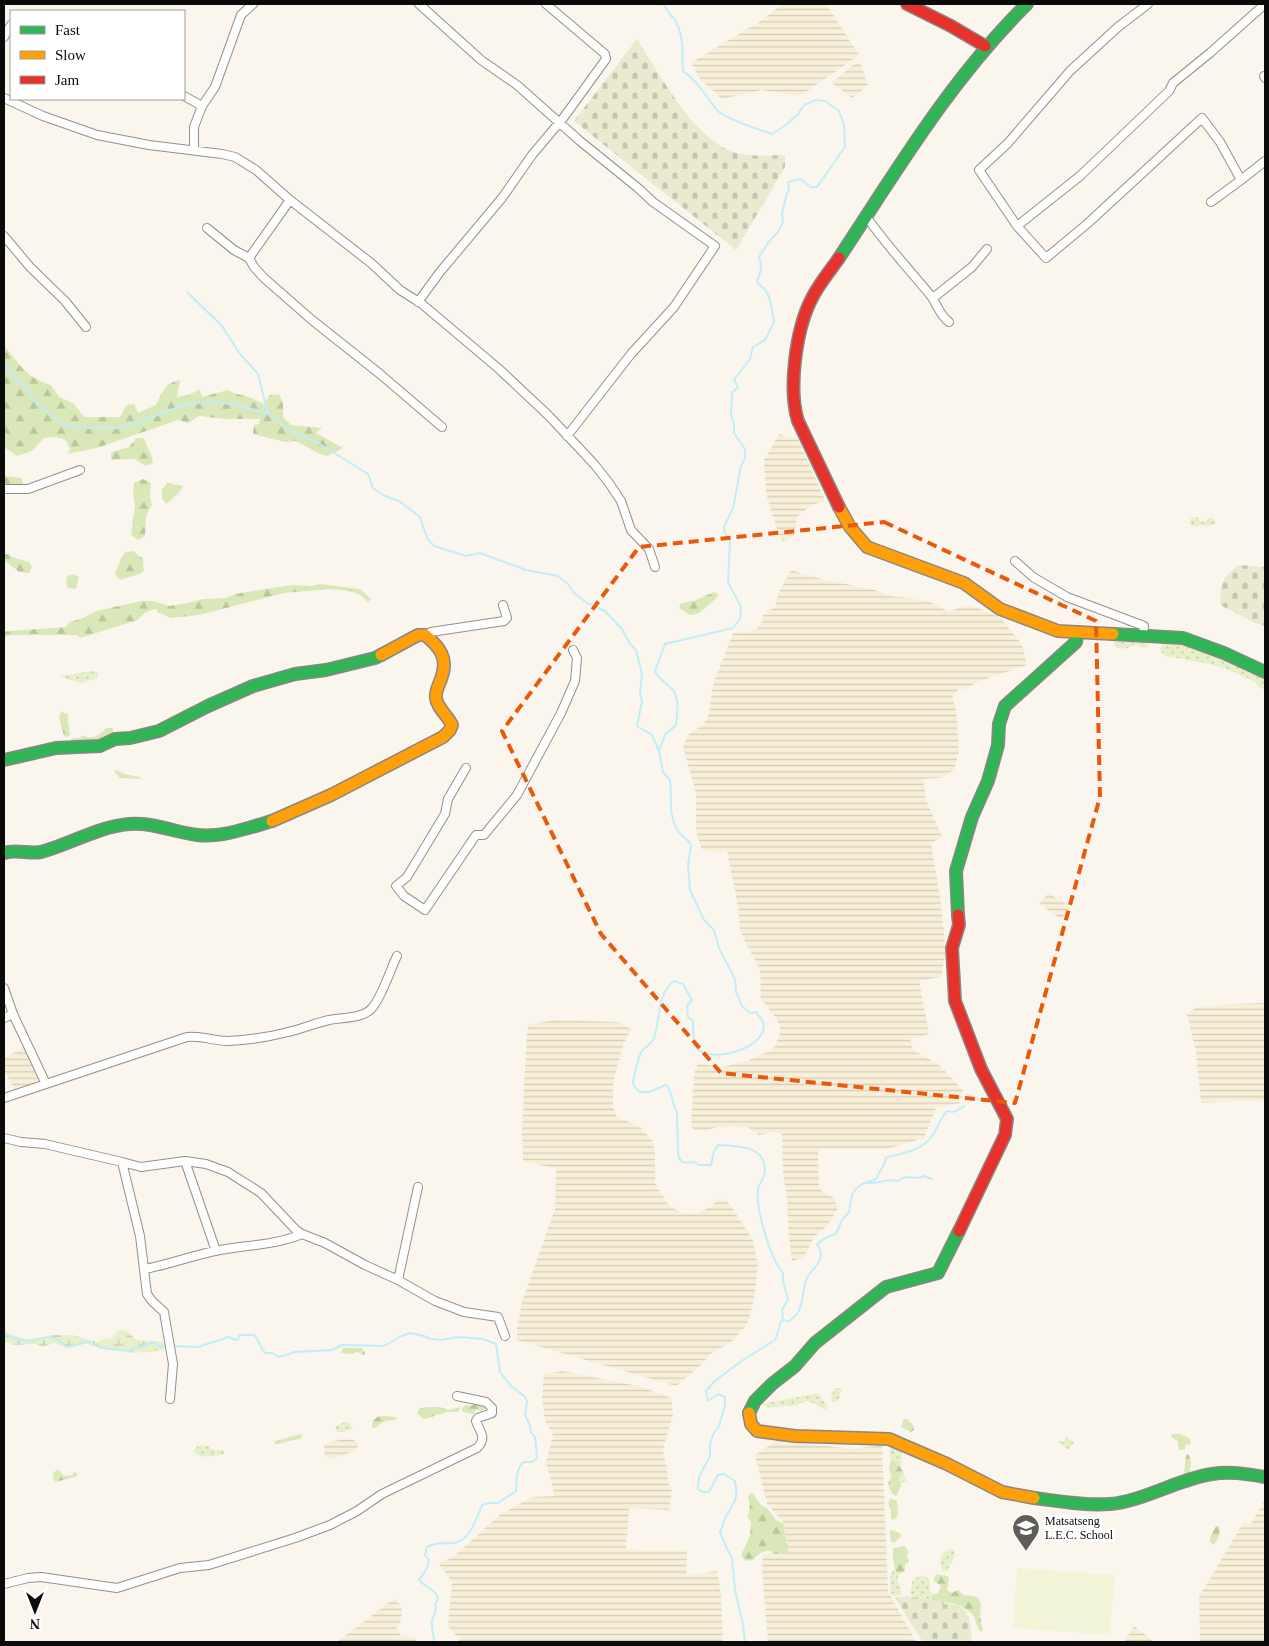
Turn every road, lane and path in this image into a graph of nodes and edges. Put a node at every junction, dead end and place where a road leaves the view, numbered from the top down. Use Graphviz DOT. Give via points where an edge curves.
graph roads {
  1 [pos="253,4"];
  2 [pos="419,4"];
  3 [pos="546,4"];
  4 [pos="907,4"];
  5 [pos="1027,4"];
  6 [pos="1148,4"];
  7 [pos="1265,4"];
  8 [pos="985,46"];
  9 [pos="185,97"];
  10 [pos="4,98"];
  11 [pos="202,106"];
  12 [pos="559,123"];
  13 [pos="194,149"];
  14 [pos="1265,161"];
  15 [pos="1241,180"];
  16 [pos="290,200"];
  17 [pos="1211,202"];
  18 [pos="866,216"];
  19 [pos="1017,226"];
  20 [pos="207,228"];
  21 [pos="4,236"];
  22 [pos="987,249"];
  23 [pos="249,258"];
  24 [pos="932,298"];
  25 [pos="418,302"];
  26 [pos="949,322"];
  27 [pos="86,327"];
  28 [pos="442,428"];
  29 [pos="567,436"];
  30 [pos="80,470"];
  31 [pos="4,489"];
  32 [pos="1015,561"];
  33 [pos="655,567"];
  34 [pos="503,605"];
  35 [pos="1078,632"];
  36 [pos="425,635"];
  37 [pos="1143,635"];
  38 [pos="573,650"];
  39 [pos="1265,672"];
  40 [pos="4,760"];
  41 [pos="466,768"];
  42 [pos="4,853"];
  43 [pos="397,956"];
  44 [pos="4,988"];
  45 [pos="13,1014"];
  46 [pos="4,1018"];
  47 [pos="46,1084"];
  48 [pos="4,1098"];
  49 [pos="4,1138"];
  50 [pos="185,1161"];
  51 [pos="122,1162"];
  52 [pos="418,1187"];
  53 [pos="302,1234"];
  54 [pos="216,1251"];
  55 [pos="145,1269"];
  56 [pos="398,1280"];
  57 [pos="505,1336"];
  58 [pos="457,1396"];
  59 [pos="170,1399"];
  60 [pos="1265,1477"];
  61 [pos="4,1584"];
  1 -- 11 [label="street" via="242,15 215,87"];
  2 -- 12 [label="street" via="481,60 517,85"];
  3 -- 12 [label="street" via="605,54 606,59"];
  4 -- 8 [label="street"];
  5 -- 8 [label="street"];
  6 -- 19 [label="street" via="1070,71 1008,143 979,170"];
  7 -- 19 [label="street" via="1173,83 1169,91 1080,176"];
  8 -- 18 [label="street" via="949,92"];
  9 -- 11 [label="street"];
  10 -- 13 [label="street" via="97,135"];
  11 -- 13 [label="street" via="194,127"];
  12 -- 25 [label="street"];
  12 -- 29 [label="street" via="653,202 715,246 674,307 631,354"];
  13 -- 16 [label="street" via="235,157 256,170"];
  14 -- 15 [label="street"];
  15 -- 17 [label="street"];
  15 -- 19 [label="street" via="1202,118 1046,258"];
  16 -- 23 [label="street"];
  16 -- 25 [label="street"];
  18 -- 24 [label="street"];
  18 -- 35 [label="street" via="811,300 804,316 795,369 795,411 829,487 850,527 867,547 964,582 1000,609 1058,630"];
  20 -- 23 [label="street"];
  21 -- 27 [label="street"];
  22 -- 24 [label="street" via="972,267"];
  23 -- 28 [label="street" via="264,278"];
  24 -- 26 [label="street"];
  25 -- 29 [label="street" via="499,369"];
  29 -- 33 [label="street" via="594,464 621,501 630,530 648,549"];
  30 -- 31 [label="street" via="28,489"];
  32 -- 37 [label="street" via="1033,577 1067,597 1144,626"];
  34 -- 36 [label="street" via="507,618 504,620"];
  35 -- 37 [label="street"];
  35 -- 60 [label="street" via="1076,642 1005,706 988,781 972,817 956,871 959,925 952,948 955,1001 981,1069 1007,1119 1005,1135 938,1273 886,1287 816,1343 755,1401 749,1413 751,1424 757,1431 795,1436 889,1439 1002,1492 1064,1502 1110,1504 1211,1474 1239,1472"];
  36 -- 40 [label="street" via="418,635 376,658 253,686 159,731 115,739 100,746 56,748"];
  36 -- 42 [label="street" via="443,653 446,664 436,693 436,701 452,724 443,737 313,804 283,817 242,828 199,836 163,826 127,824 96,831 41,852 30,854 14,850"];
  37 -- 39 [label="street" via="1182,638"];
  38 -- 41 [label="street" via="577,658 575,681 517,795 484,835 476,835 425,910 404,896 396,886 407,877 445,814 448,800"];
  43 -- 47 [label="street" via="376,1002 368,1012 255,1038 227,1041 196,1036 187,1038"];
  44 -- 45 [label="street"];
  45 -- 46 [label="street"];
  45 -- 47 [label="street"];
  47 -- 48 [label="street"];
  49 -- 51 [label="street"];
  50 -- 51 [label="street" via="141,1167"];
  50 -- 53 [label="street" via="206,1164 246,1183 271,1202"];
  50 -- 54 [label="street"];
  51 -- 55 [label="street"];
  52 -- 56 [label="street"];
  53 -- 54 [label="street" via="286,1240"];
  53 -- 56 [label="street"];
  54 -- 55 [label="street"];
  55 -- 59 [label="street" via="147,1294 164,1312 173,1364"];
  56 -- 57 [label="street" via="436,1302 464,1312 498,1317"];
  58 -- 61 [label="street" via="486,1402 492,1408 492,1413 476,1421 483,1436 482,1443 382,1494 330,1525 210,1565 180,1568 117,1588 41,1577"];
}
